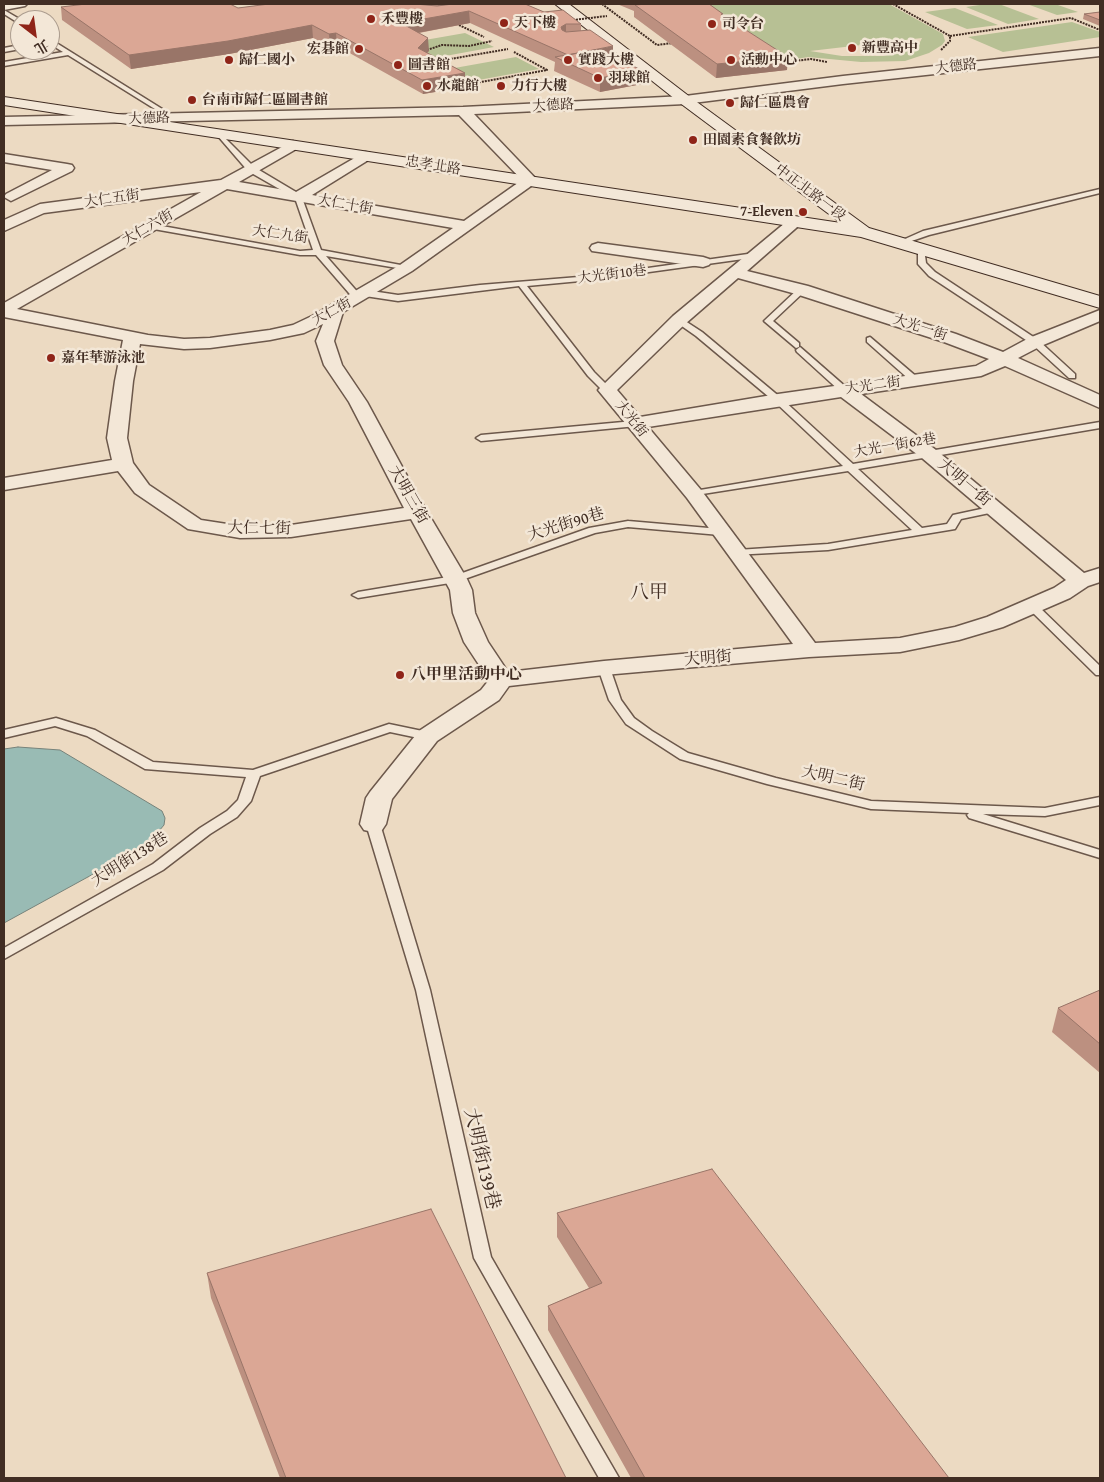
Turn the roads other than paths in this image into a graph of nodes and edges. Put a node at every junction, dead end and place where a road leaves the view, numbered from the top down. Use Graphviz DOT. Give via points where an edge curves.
graph roads {
  1 [pos="21,4"];
  2 [pos="561,4"];
  3 [pos="4,7"];
  4 [pos="60,48"];
  5 [pos="1100,52"];
  6 [pos="69,53"];
  7 [pos="4,64"];
  8 [pos="685,100"];
  9 [pos="4,101"];
  10 [pos="463,111"];
  11 [pos="173,118"];
  12 [pos="126,119"];
  13 [pos="4,121"];
  14 [pos="219,134"];
  15 [pos="293,145"];
  16 [pos="366,156"];
  17 [pos="4,158"];
  18 [pos="251,169"];
  19 [pos="531,181"];
  20 [pos="224,184"];
  21 [pos="1100,191"];
  22 [pos="7,197"];
  23 [pos="298,197"];
  24 [pos="29,215"];
  25 [pos="796,221"];
  26 [pos="4,226"];
  27 [pos="151,226"];
  28 [pos="467,226"];
  29 [pos="863,232"];
  30 [pos="900,243"];
  31 [pos="598,248"];
  32 [pos="921,250"];
  33 [pos="318,252"];
  34 [pos="755,255"];
  35 [pos="703,262"];
  36 [pos="406,268"];
  37 [pos="734,272"];
  38 [pos="521,283"];
  39 [pos="802,290"];
  40 [pos="362,295"];
  41 [pos="1100,302"];
  42 [pos="335,309"];
  43 [pos="4,311"];
  44 [pos="1100,315"];
  45 [pos="679,320"];
  46 [pos="133,337"];
  47 [pos="870,340"];
  48 [pos="1035,342"];
  49 [pos="1005,359"];
  50 [pos="1072,376"];
  51 [pos="915,380"];
  52 [pos="607,390"];
  53 [pos="844,390"];
  54 [pos="778,400"];
  55 [pos="1100,402"];
  56 [pos="634,424"];
  57 [pos="1100,425"];
  58 [pos="481,438"];
  59 [pos="929,454"];
  60 [pos="123,464"];
  61 [pos="851,468"];
  62 [pos="4,484"];
  63 [pos="694,494"];
  64 [pos="995,509"];
  65 [pos="418,512"];
  66 [pos="720,532"];
  67 [pos="920,532"];
  68 [pos="738,553"];
  69 [pos="1090,578"];
  70 [pos="456,579"];
  71 [pos="358,595"];
  72 [pos="1033,607"];
  73 [pos="809,650"];
  74 [pos="604,668"];
  75 [pos="1100,672"];
  76 [pos="501,680"];
  77 [pos="4,734"];
  78 [pos="428,736"];
  79 [pos="254,774"];
  80 [pos="1100,801"];
  81 [pos="955,809"];
  82 [pos="373,824"];
  83 [pos="1100,854"];
  84 [pos="4,954"];
  85 [pos="609,1478"];
  1 -- 3 [label="street"];
  2 -- 8 [label="main road, 中正北路一段" via="599,38"];
  4 -- 6 [label="lane"];
  5 -- 8 [label="street, 大德路"];
  6 -- 7 [label="lane"];
  6 -- 11 [label="lane"];
  8 -- 10 [label="street, 大德路"];
  8 -- 29 [label="main road, 中正北路一段"];
  9 -- 12 [label="main road, 忠孝北路"];
  10 -- 11 [label="street, 大德路"];
  10 -- 19 [label="street"];
  11 -- 12 [label="street, 大德路"];
  12 -- 13 [label="street, 大德路"];
  12 -- 14 [label="main road, 忠孝北路"];
  14 -- 15 [label="main road, 忠孝北路"];
  14 -- 18 [label="lane"];
  15 -- 16 [label="main road, 忠孝北路"];
  15 -- 18 [label="street, 大仁六街"];
  16 -- 19 [label="main road, 忠孝北路"];
  16 -- 23 [label="street"];
  17 -- 22 [label="street" via="67,168"];
  18 -- 20 [label="street, 大仁六街"];
  18 -- 23 [label="lane"];
  19 -- 25 [label="main road, 忠孝北路"];
  19 -- 28 [label="street, 大仁街"];
  20 -- 23 [label="street, 大仁十街"];
  20 -- 24 [label="street, 大仁五街" via="40,209"];
  20 -- 27 [label="street, 大仁六街"];
  21 -- 30 [label="lane" via="926,233"];
  22 -- 24 [label="street"];
  23 -- 28 [label="street, 大仁十街"];
  23 -- 33 [label="lane"];
  24 -- 26 [label="street, 大仁五街"];
  25 -- 29 [label="main road, 忠孝北路"];
  25 -- 34 [label="street, 大光街"];
  27 -- 33 [label="lane, 大仁九街" via="300,253"];
  27 -- 43 [label="street, 大仁六街"];
  28 -- 36 [label="street, 大仁街"];
  29 -- 30 [label="main road, 中正北路一段"];
  30 -- 32 [label="main road, 中正北路一段"];
  31 -- 35 [label="street, 大光街10巷"];
  32 -- 41 [label="main road, 中正北路一段"];
  32 -- 48 [label="lane" via="922,264 932,274"];
  33 -- 36 [label="lane, 大仁九街"];
  33 -- 40 [label="lane"];
  34 -- 35 [label="lane, 大光街10巷"];
  34 -- 37 [label="street, 大光街"];
  35 -- 38 [label="lane, 大光街10巷" via="591,278"];
  36 -- 40 [label="street, 大仁街"];
  37 -- 39 [label="street, 大光一街"];
  37 -- 45 [label="street, 大光街"];
  38 -- 40 [label="lane, 大光街10巷" via="398,298"];
  38 -- 52 [label="lane"];
  39 -- 49 [label="street, 大光一街"];
  39 -- 53 [label="lane" via="768,321"];
  40 -- 42 [label="street, 大仁街"];
  42 -- 46 [label="street, 大仁街" via="298,329 210,344"];
  42 -- 65 [label="street, 大明三街" via="325,341 333,365 358,402"];
  43 -- 46 [label="street, 大仁街"];
  44 -- 48 [label="street, 大光二街"];
  45 -- 52 [label="street, 大光街"];
  45 -- 54 [label="lane"];
  46 -- 60 [label="street, 大仁七街" via="117,438"];
  47 -- 51 [label="lane"];
  48 -- 49 [label="street, 大光二街"];
  48 -- 50 [label="lane"];
  49 -- 51 [label="street, 大光二街" via="981,371"];
  49 -- 55 [label="street, 大光一街"];
  51 -- 53 [label="street, 大光二街"];
  52 -- 56 [label="street, 大光街"];
  53 -- 54 [label="street, 大光二街"];
  53 -- 59 [label="street, 大明一街"];
  54 -- 56 [label="street, 大光二街"];
  54 -- 61 [label="lane"];
  56 -- 58 [label="lane"];
  56 -- 63 [label="street, 大光街"];
  57 -- 59 [label="lane, 大光一街62巷"];
  59 -- 61 [label="lane, 大光一街62巷"];
  59 -- 64 [label="street, 大明一街"];
  60 -- 62 [label="street"];
  60 -- 65 [label="street, 大仁七街" via="142,489 194,524 240,532 290,531"];
  61 -- 63 [label="lane, 大光一街62巷"];
  61 -- 67 [label="lane"];
  63 -- 66 [label="street, 大光街"];
  64 -- 67 [label="lane" via="957,517 951,527"];
  64 -- 69 [label="street, 大明一街"];
  65 -- 70 [label="street, 大明三街"];
  66 -- 68 [label="street, 大光街"];
  66 -- 70 [label="lane, 大光街90巷" via="628,524 593,530"];
  67 -- 68 [label="lane" via="828,546"];
  68 -- 73 [label="street, 大光街"];
  69 -- 72 [label="street, 大明街"];
  70 -- 71 [label="lane, 大光街90巷"];
  70 -- 76 [label="street, 大明三街" via="464,613 476,642"];
  72 -- 73 [label="street, 大明街" via="959,633 900,645"];
  72 -- 75 [label="lane"];
  73 -- 74 [label="street, 大明街"];
  74 -- 76 [label="street, 大明街"];
  74 -- 81 [label="lane, 大明二街" via="615,700 630,721 684,756 871,805"];
  76 -- 78 [label="street" via="490,695"];
  77 -- 79 [label="lane" via="56,722 91,733 150,766"];
  78 -- 79 [label="lane" via="389,728"];
  78 -- 82 [label="street" via="379,798"];
  79 -- 84 [label="lane, 大明街138巷" via="244,801 232,814 158,867"];
  80 -- 81 [label="lane, 大明二街" via="1045,812"];
  81 -- 83 [label="lane"];
  82 -- 85 [label="lane, 大明街139巷" via="423,990 483,1258"];
}
